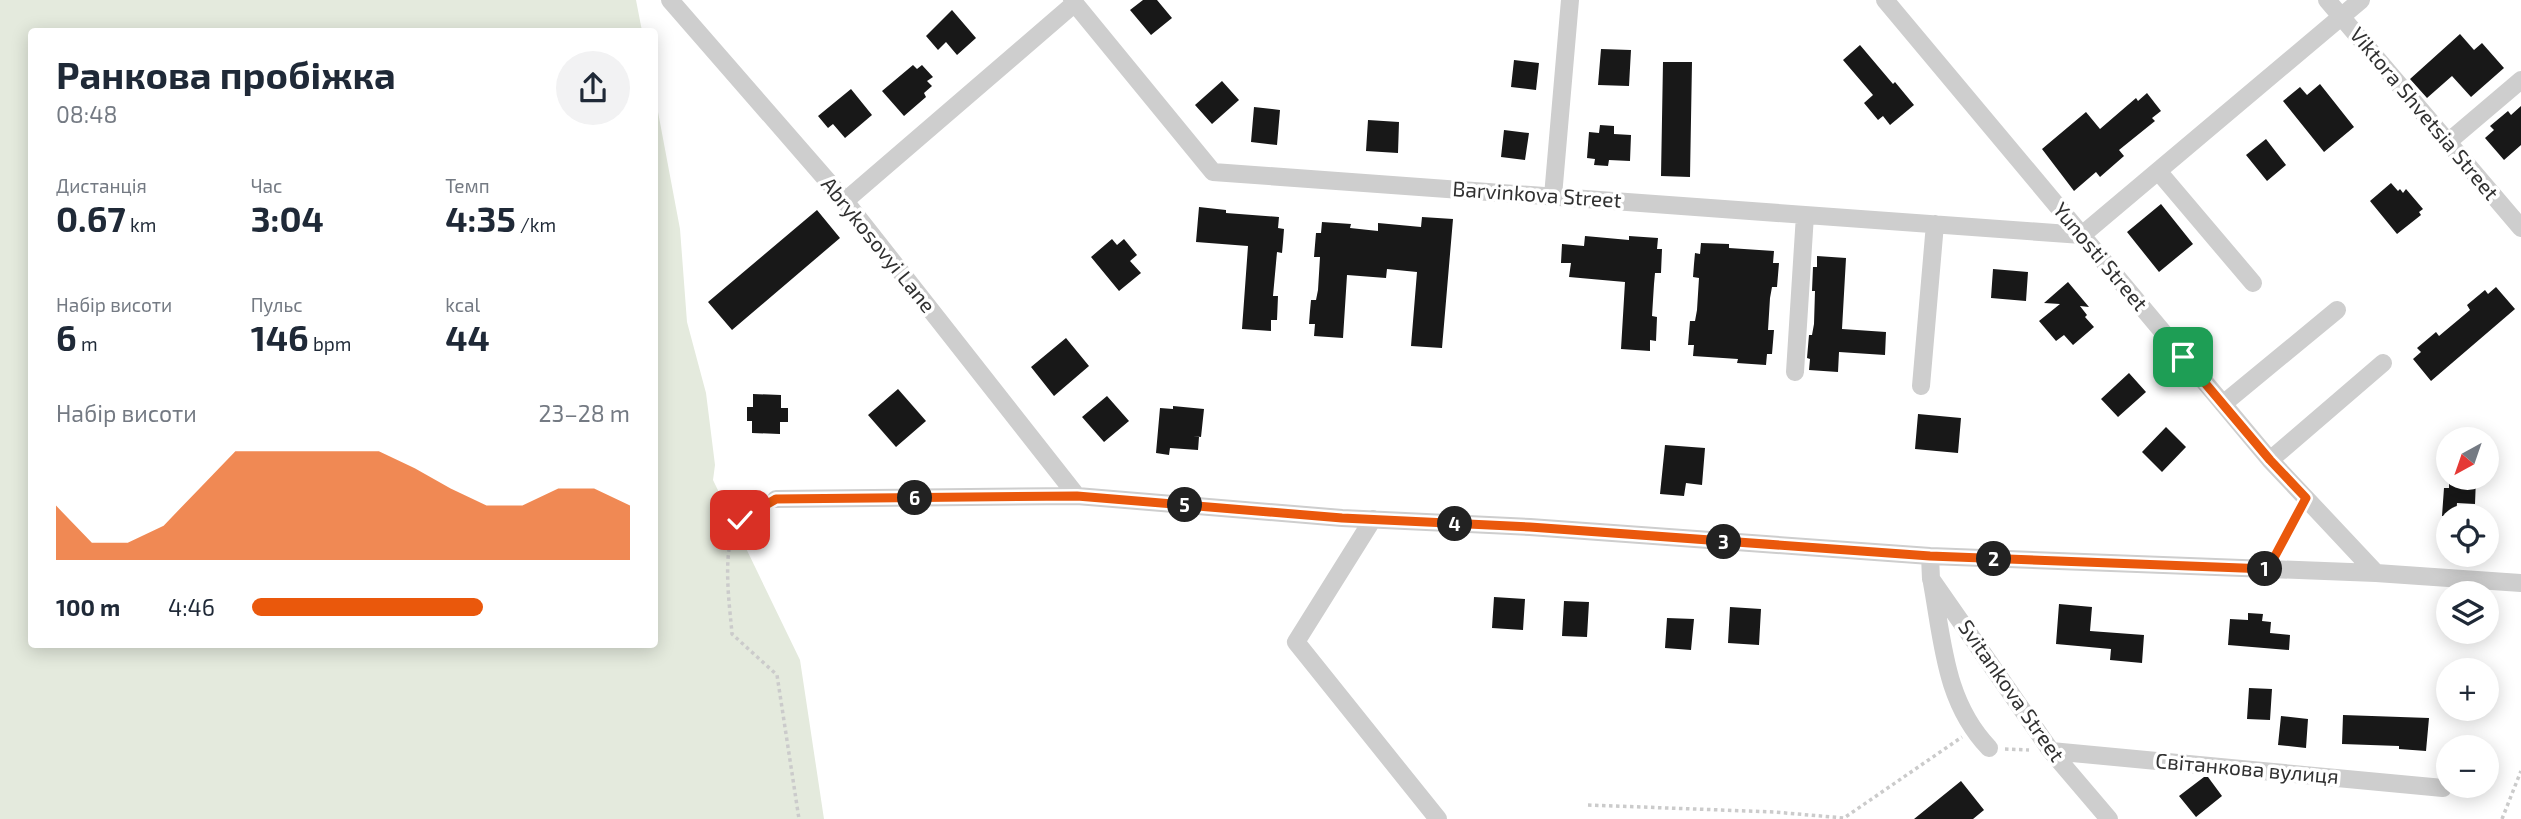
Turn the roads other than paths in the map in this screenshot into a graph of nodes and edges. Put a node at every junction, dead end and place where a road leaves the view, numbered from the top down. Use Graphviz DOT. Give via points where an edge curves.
graph roads {
  1 [pos="670,0"];
  2 [pos="1570,0"];
  3 [pos="1885,0"];
  4 [pos="2327,0"];
  5 [pos="2361,0"];
  6 [pos="1074,2"];
  7 [pos="2341,16"];
  8 [pos="2521,80"];
  9 [pos="2448,142"];
  10 [pos="2158,171"];
  11 [pos="1553,196"];
  12 [pos="845,201"];
  13 [pos="1805,215"];
  14 [pos="1936,224"];
  15 [pos="2521,228"];
  16 [pos="2082,235"];
  17 [pos="2253,283"];
  18 [pos="2336,310"];
  19 [pos="2383,363"];
  20 [pos="1795,372"];
  21 [pos="1921,386"];
  22 [pos="2223,404"];
  23 [pos="2270,460"];
  24 [pos="1077,496"];
  25 [pos="776,499"];
  26 [pos="1373,519"];
  27 [pos="1930,556"];
  28 [pos="2376,573"];
  29 [pos="1931,579"];
  30 [pos="2521,583"];
  31 [pos="1989,748"];
  32 [pos="2051,751"];
  33 [pos="2436,787"];
  34 [pos="1438,819"];
  35 [pos="2109,819"];
  1 -- 12 [label="street, Abrykosovyi Lane"];
  2 -- 11 [label="street"];
  3 -- 16 [label="street, Yunosti Street"];
  4 -- 7 [label="street, Viktora Shvetsia Street"];
  5 -- 7 [label="street"];
  6 -- 11 [label="street, Barvinkova Street" via="1213,172"];
  6 -- 12 [label="street"];
  7 -- 9 [label="street, Viktora Shvetsia Street"];
  7 -- 10 [label="street"];
  8 -- 9 [label="street"];
  9 -- 15 [label="street, Viktora Shvetsia Street"];
  10 -- 16 [label="street"];
  10 -- 17 [label="street"];
  11 -- 13 [label="street, Barvinkova Street"];
  12 -- 24 [label="street, Abrykosovyi Lane"];
  13 -- 14 [label="street, Barvinkova Street"];
  13 -- 20 [label="street"];
  14 -- 16 [label="street, Barvinkova Street"];
  14 -- 21 [label="street"];
  16 -- 22 [label="street, Yunosti Street"];
  18 -- 22 [label="street"];
  19 -- 23 [label="street"];
  22 -- 23 [label="street, Yunosti Street"];
  23 -- 28 [label="street, Yunosti Street"];
  24 -- 25 [label="street"];
  24 -- 26 [label="street"];
  26 -- 27 [label="street"];
  26 -- 34 [label="street" via="1296,642"];
  27 -- 28 [label="street"];
  27 -- 29 [label="street"];
  28 -- 30 [label="street"];
  29 -- 31 [label="street" via="1951,686 1972,730"];
  29 -- 32 [label="street, Svitankova Street"];
  32 -- 33 [label="street, Світанкова вулиця"];
  32 -- 35 [label="street, Svitankova Street"];
}
